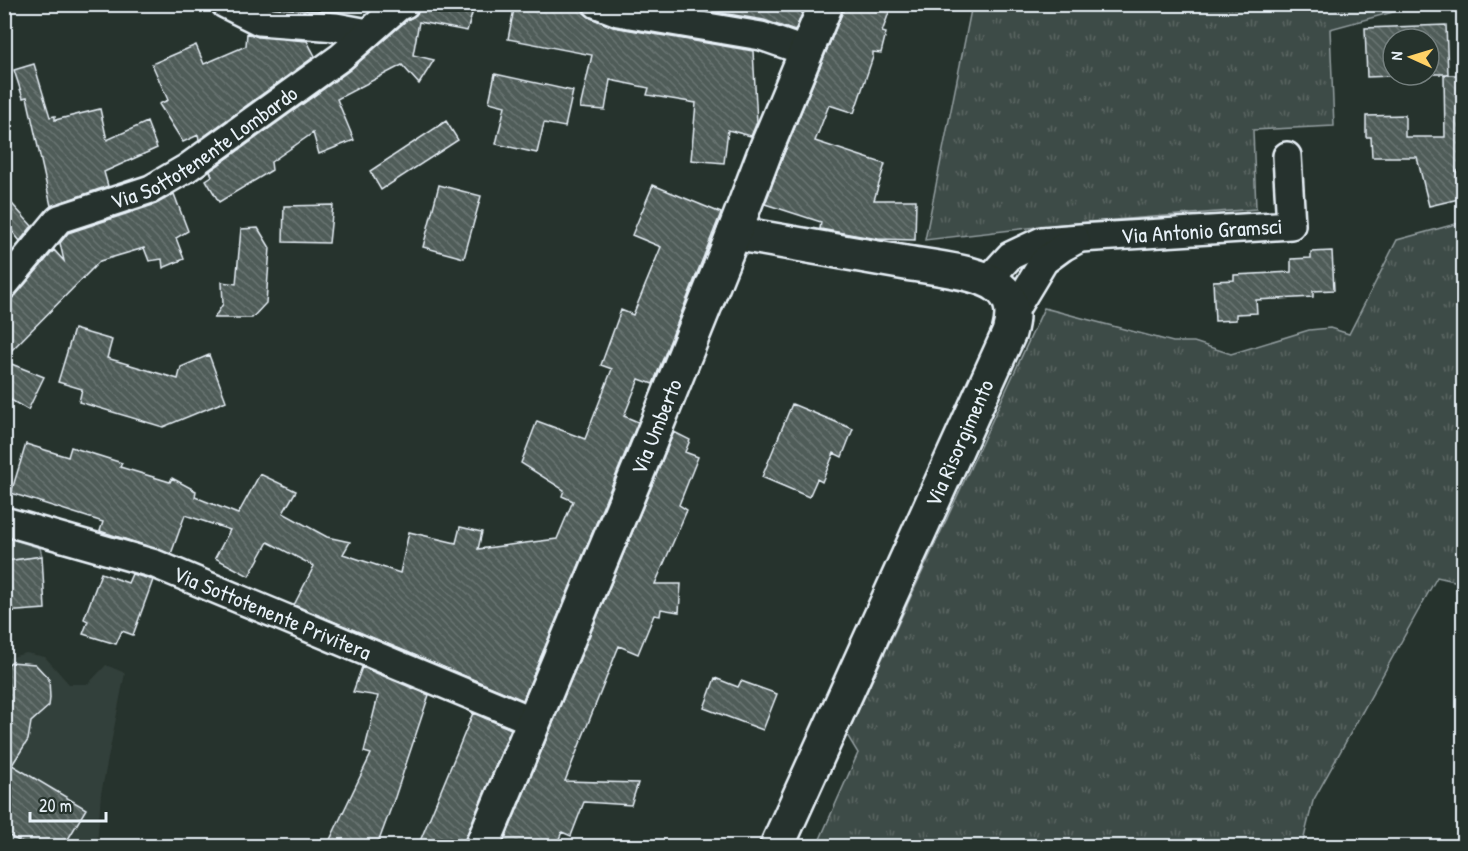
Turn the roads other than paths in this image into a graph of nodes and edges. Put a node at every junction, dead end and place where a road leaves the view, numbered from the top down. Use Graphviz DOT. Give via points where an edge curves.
graph roads {
  1 [pos="225,4"];
  2 [pos="826,4"];
  3 [pos="401,5"];
  4 [pos="603,6"];
  5 [pos="368,33"];
  6 [pos="807,52"];
  7 [pos="1287,156"];
  8 [pos="734,233"];
  9 [pos="1080,238"];
  10 [pos="988,280"];
  11 [pos="4,285"];
  12 [pos="1012,314"];
  13 [pos="4,521"];
  14 [pos="533,721"];
  15 [pos="482,846"];
  16 [pos="777,846"];
  1 -- 5 [label="street" via="259,21"];
  2 -- 6 [label="main road, Via Umberto"];
  3 -- 5 [label="street, Via Sottotenente Lombardo"];
  4 -- 6 [label="street" via="618,12 761,36"];
  5 -- 11 [label="street, Via Sottotenente Lombardo" via="341,57 187,168 150,189 59,219"];
  6 -- 8 [label="main road, Via Umberto"];
  7 -- 9 [label="street, Via Antonio Gramsci" via="1291,225"];
  8 -- 10 [label="main road"];
  8 -- 14 [label="main road, Via Umberto"];
  9 -- 10 [label="street" via="1042,242 1010,256"];
  9 -- 12 [label="street" via="1044,261"];
  10 -- 12 [label="main road" via="1005,293"];
  12 -- 16 [label="main road, Via Risorgimento" via="1009,333"];
  13 -- 14 [label="street, Via Sottotenente Privitera" via="155,564"];
  14 -- 15 [label="main road, Via Umberto"];
}
